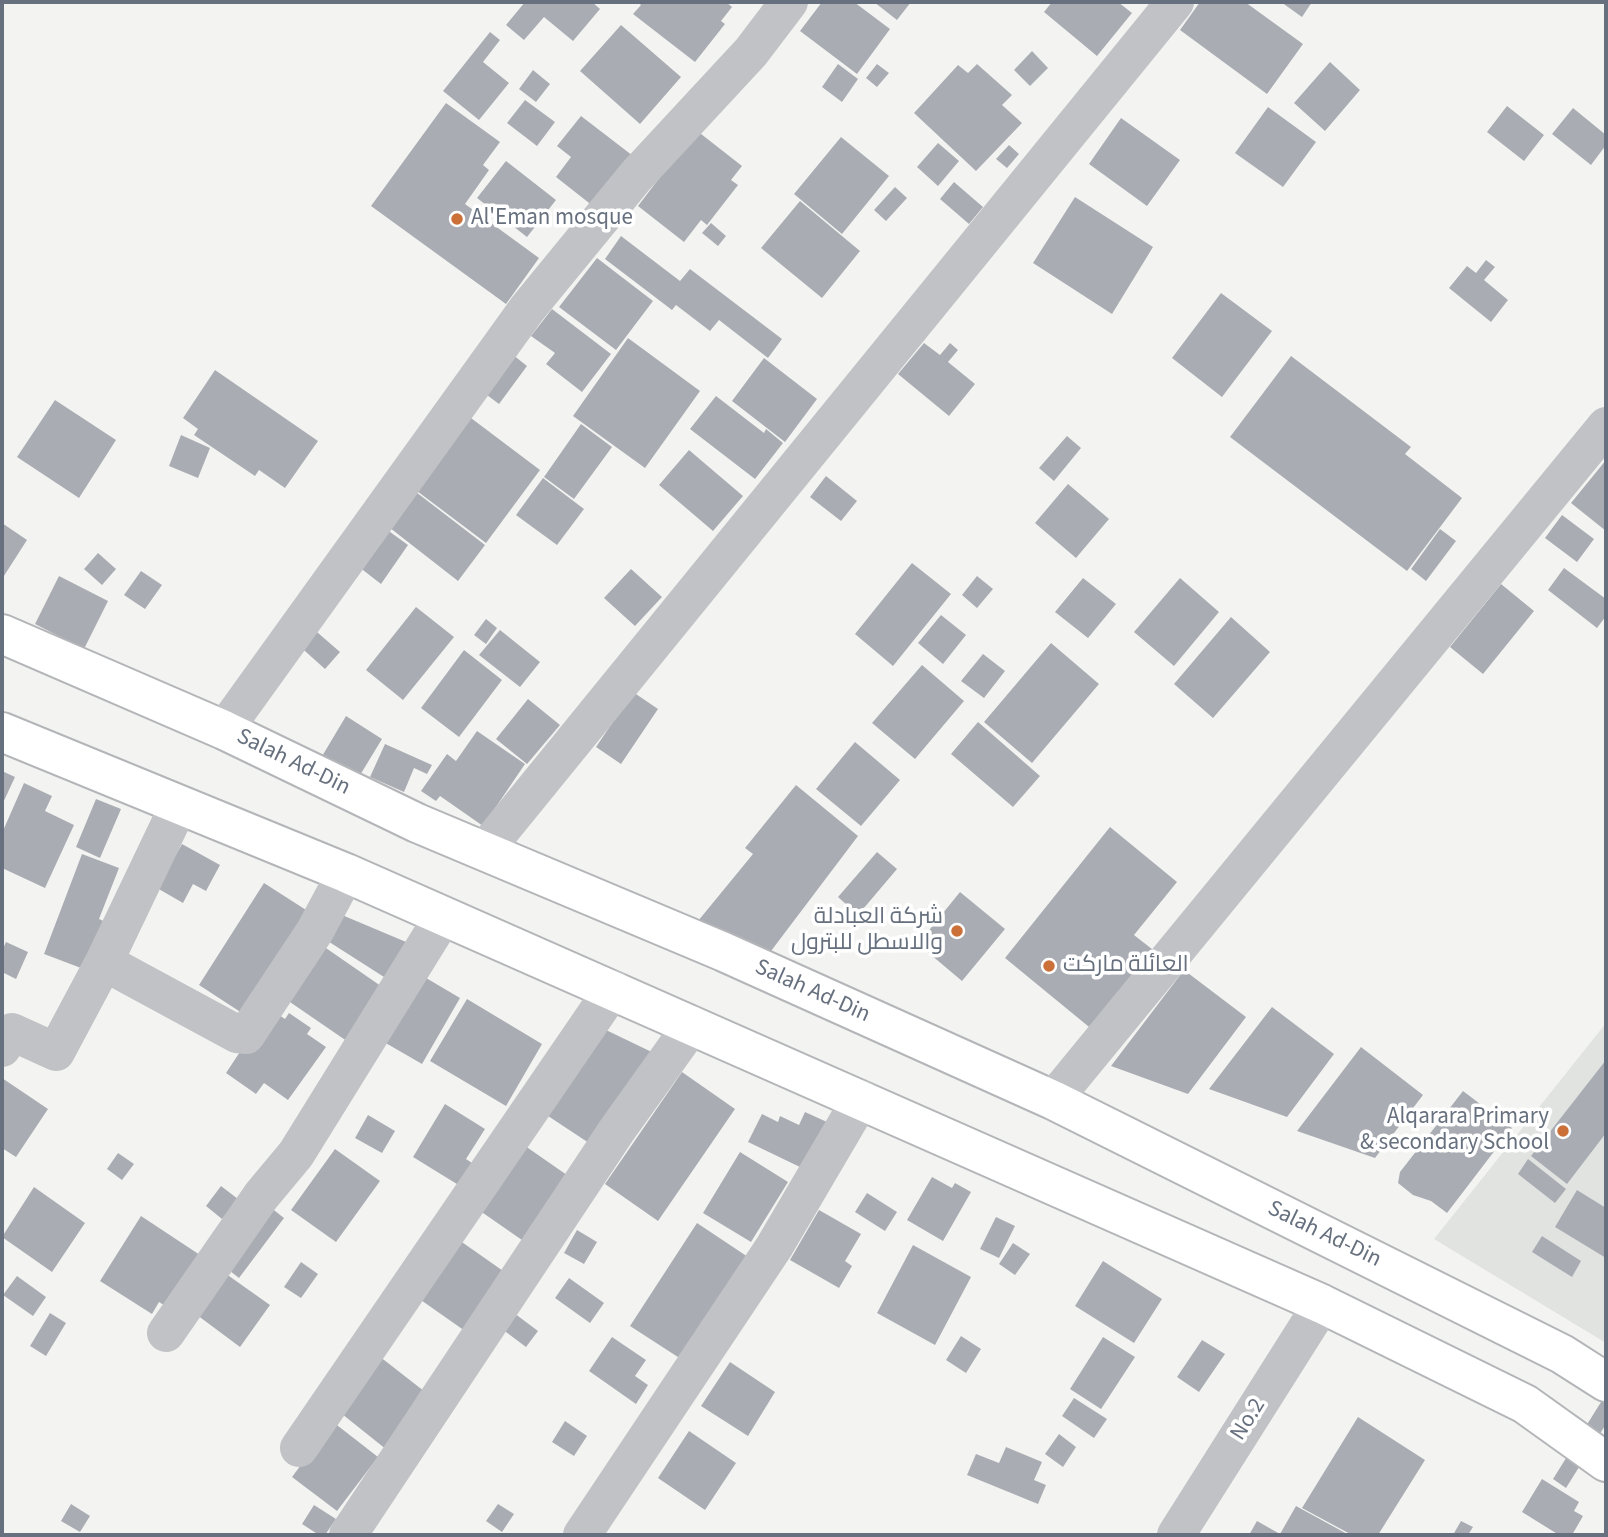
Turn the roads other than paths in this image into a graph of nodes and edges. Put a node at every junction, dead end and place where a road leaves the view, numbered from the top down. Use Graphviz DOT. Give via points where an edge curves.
graph roads {
  1 [pos="789,2"];
  2 [pos="1175,2"];
  3 [pos="1606,426"];
  4 [pos="9,643"];
  5 [pos="224,730"];
  6 [pos="2,732"];
  7 [pos="179,805"];
  8 [pos="485,850"];
  9 [pos="346,873"];
  10 [pos="443,917"];
  11 [pos="104,962"];
  12 [pos="613,989"];
  13 [pos="692,1024"];
  14 [pos="2,1048"];
  15 [pos="862,1099"];
  16 [pos="1053,1100"];
  17 [pos="1322,1304"];
  18 [pos="166,1333"];
  19 [pos="1606,1382"];
  20 [pos="299,1448"];
  21 [pos="1606,1462"];
  22 [pos="348,1535"];
  23 [pos="582,1535"];
  24 [pos="1176,1535"];
  1 -- 5 [label="street" via="751,52 636,176 527,309"];
  2 -- 8 [label="street"];
  3 -- 16 [label="street"];
  4 -- 5 [label="highway, Salah Ad-Din"];
  5 -- 8 [label="highway, Salah Ad-Din" via="416,823"];
  6 -- 7 [label="highway"];
  7 -- 9 [label="highway"];
  7 -- 11 [label="street"];
  8 -- 16 [label="highway, Salah Ad-Din"];
  9 -- 10 [label="highway"];
  9 -- 11 [label="street" via="246,1035"];
  10 -- 12 [label="highway"];
  10 -- 18 [label="street" via="296,1154 261,1196"];
  11 -- 14 [label="street" via="56,1052 12,1032"];
  12 -- 13 [label="highway"];
  12 -- 20 [label="street"];
  13 -- 15 [label="highway"];
  13 -- 22 [label="street"];
  15 -- 17 [label="highway"];
  15 -- 23 [label="street" via="774,1247"];
  16 -- 19 [label="highway, Salah Ad-Din" via="1562,1353"];
  17 -- 21 [label="highway" via="1525,1404"];
  17 -- 24 [label="street, No.2"];
}
